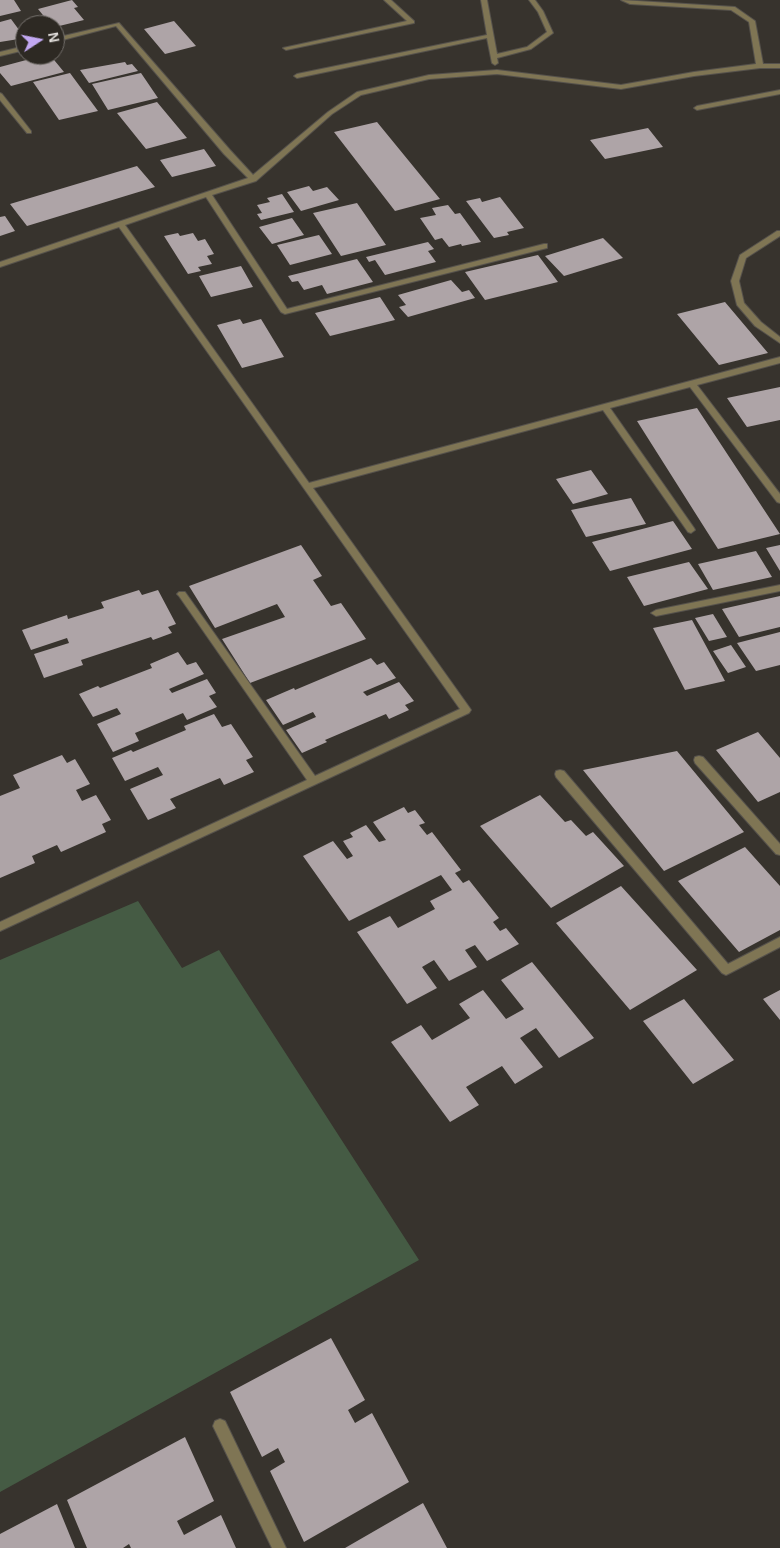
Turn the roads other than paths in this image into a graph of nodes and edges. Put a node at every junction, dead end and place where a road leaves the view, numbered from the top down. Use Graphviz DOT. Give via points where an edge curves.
graph roads {
  1 [pos="387,0"];
  2 [pos="484,0"];
  3 [pos="532,0"];
  4 [pos="624,0"];
  5 [pos="672,2"];
  6 [pos="490,36"];
  7 [pos="65,37"];
  8 [pos="286,48"];
  9 [pos="15,50"];
  10 [pos="0,54"];
  11 [pos="494,57"];
  12 [pos="760,66"];
  13 [pos="780,66"];
  14 [pos="497,72"];
  15 [pos="298,76"];
  16 [pos="780,92"];
  17 [pos="0,95"];
  18 [pos="697,108"];
  19 [pos="29,132"];
  20 [pos="253,179"];
  21 [pos="208,194"];
  22 [pos="120,224"];
  23 [pos="780,233"];
  24 [pos="544,246"];
  25 [pos="0,265"];
  26 [pos="780,341"];
  27 [pos="780,360"];
  28 [pos="692,384"];
  29 [pos="605,407"];
  30 [pos="307,487"];
  31 [pos="780,500"];
  32 [pos="691,530"];
  33 [pos="780,588"];
  34 [pos="182,594"];
  35 [pos="656,613"];
  36 [pos="699,760"];
  37 [pos="560,774"];
  38 [pos="313,781"];
  39 [pos="780,851"];
  40 [pos="0,927"];
  41 [pos="780,942"];
  42 [pos="220,1426"];
  43 [pos="279,1548"];
  1 -- 8 [label="street" via="412,22"];
  2 -- 6 [label="street"];
  3 -- 11 [label="street" via="550,33 529,48"];
  4 -- 5 [label="street"];
  5 -- 12 [label="street" via="733,8 752,21"];
  6 -- 11 [label="street"];
  6 -- 15 [label="street"];
  7 -- 20 [label="street" via="117,24"];
  9 -- 10 [label="street"];
  11 -- 14 [label="street"];
  12 -- 13 [label="street"];
  12 -- 14 [label="street" via="621,87"];
  14 -- 20 [label="street" via="428,77 359,93 330,113"];
  16 -- 18 [label="street"];
  17 -- 19 [label="street"];
  20 -- 21 [label="street"];
  21 -- 22 [label="street"];
  21 -- 24 [label="street" via="285,312"];
  22 -- 25 [label="street"];
  22 -- 30 [label="street"];
  23 -- 26 [label="street" via="743,257 735,282 740,303 758,324"];
  27 -- 28 [label="street"];
  28 -- 29 [label="street"];
  28 -- 31 [label="street"];
  29 -- 30 [label="street"];
  29 -- 32 [label="street"];
  30 -- 38 [label="street" via="466,710"];
  33 -- 35 [label="street"];
  34 -- 38 [label="street"];
  36 -- 39 [label="street"];
  37 -- 41 [label="street" via="726,970"];
  38 -- 40 [label="street"];
  42 -- 43 [label="street"];
}
